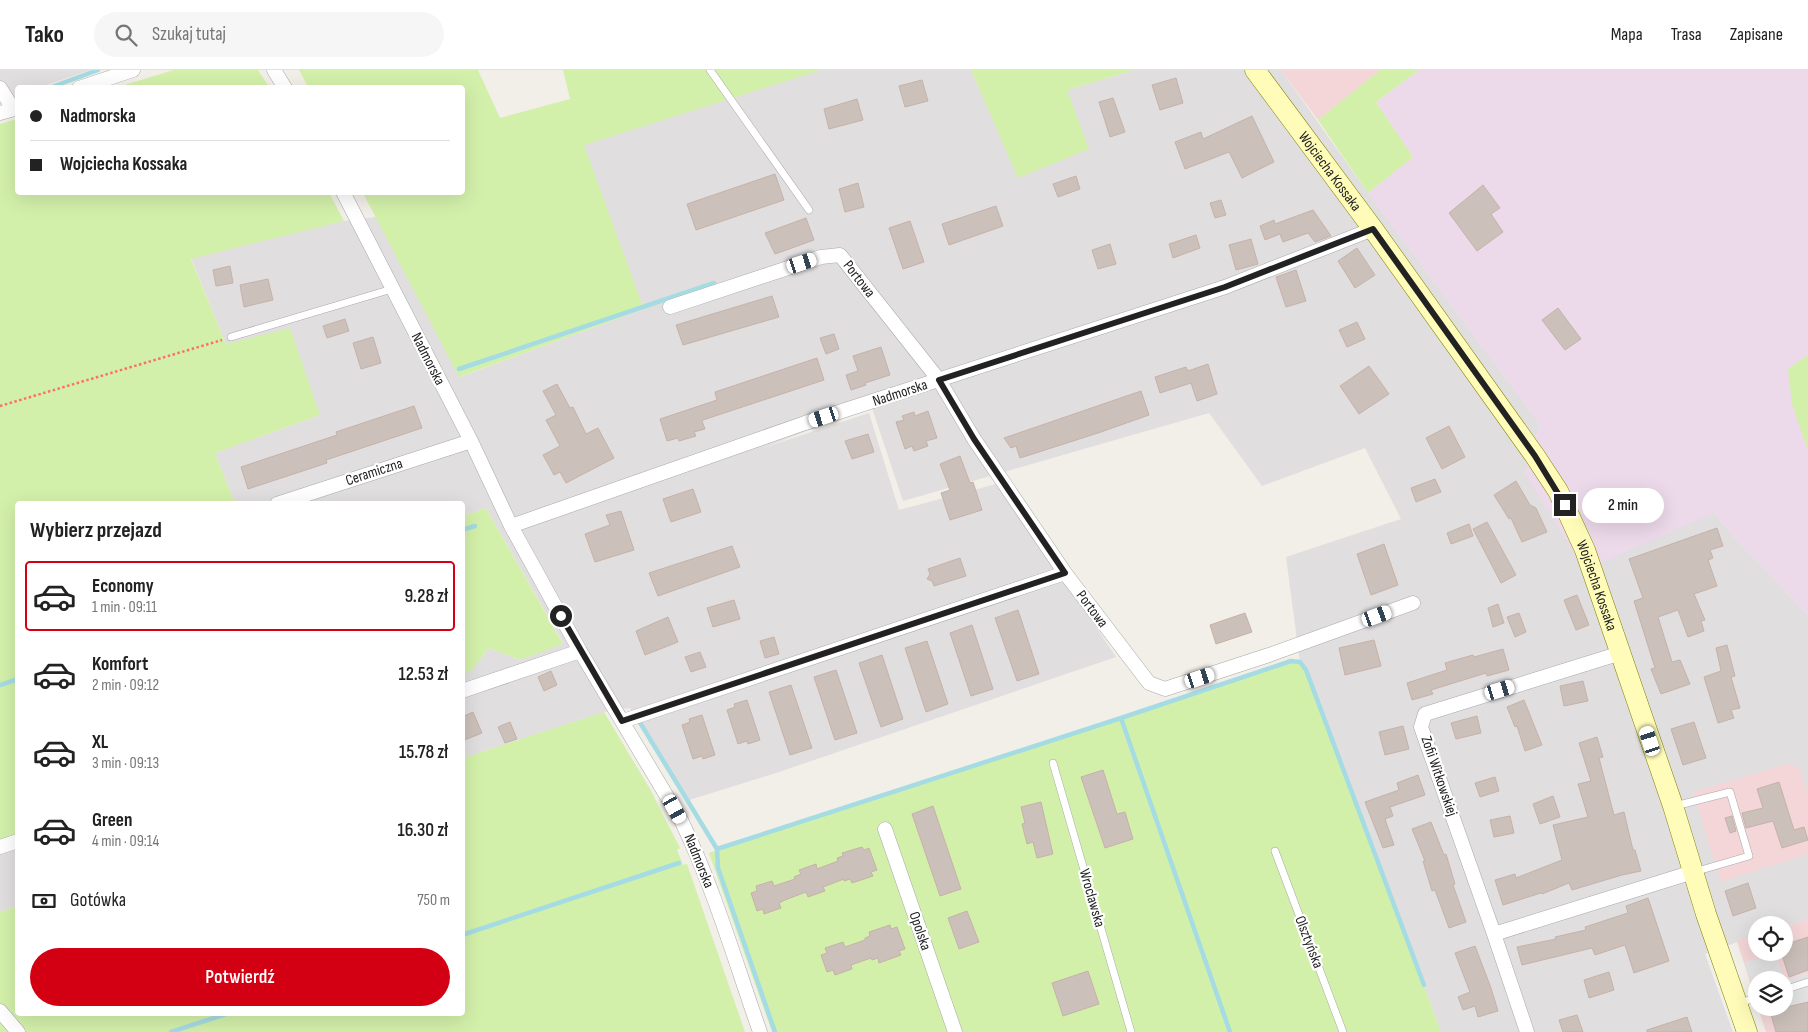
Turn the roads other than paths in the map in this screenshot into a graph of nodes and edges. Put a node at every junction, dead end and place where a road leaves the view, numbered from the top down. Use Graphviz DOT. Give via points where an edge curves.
graph roads {
  1 [pos="133,70"];
  2 [pos="274,70"];
  3 [pos="710,70"];
  4 [pos="1255,70"];
  5 [pos="88,85"];
  6 [pos="283,85"];
  7 [pos="0,88"];
  8 [pos="10,110"];
  9 [pos="345,195"];
  10 [pos="809,210"];
  11 [pos="1373,229"];
  12 [pos="392,288"];
  13 [pos="670,307"];
  14 [pos="232,337"];
  15 [pos="939,380"];
  16 [pos="471,441"];
  17 [pos="286,501"];
  18 [pos="511,526"];
  19 [pos="1065,573"];
  20 [pos="1413,603"];
  21 [pos="580,651"];
  22 [pos="1621,653"];
  23 [pos="465,690"];
  24 [pos="622,721"];
  25 [pos="1054,764"];
  26 [pos="1673,806"];
  27 [pos="885,830"];
  28 [pos="15,842"];
  29 [pos="0,847"];
  30 [pos="1276,851"];
  31 [pos="1693,872"];
  32 [pos="1494,934"];
  33 [pos="1808,982"];
  34 [pos="1793,987"];
  35 [pos="1748,1000"];
  36 [pos="1736,1004"];
  37 [pos="0,1011"];
  38 [pos="18,1032"];
  39 [pos="760,1032"];
  40 [pos="956,1032"];
  41 [pos="1131,1032"];
  42 [pos="1343,1032"];
  43 [pos="1527,1032"];
  44 [pos="1747,1032"];
  1 -- 5 [label="street"];
  2 -- 6 [label="street"];
  3 -- 10 [label="lane"];
  4 -- 11 [label="main road, Wojciecha Kossaka"];
  7 -- 8 [label="street"];
  9 -- 12 [label="street, Nadmorska"];
  11 -- 15 [label="street, Nadmorska" via="1225,287"];
  11 -- 22 [label="main road, Wojciecha Kossaka" via="1558,491 1585,550"];
  12 -- 14 [label="lane"];
  12 -- 16 [label="street, Nadmorska"];
  13 -- 15 [label="street, Portowa" via="821,257 840,255"];
  15 -- 18 [label="street, Nadmorska"];
  15 -- 19 [label="street, Portowa" via="974,439"];
  16 -- 17 [label="street, Ceramiczna"];
  16 -- 18 [label="street, Nadmorska"];
  18 -- 21 [label="street, Nadmorska"];
  19 -- 20 [label="street, Portowa" via="1148,683 1165,689 1269,656"];
  19 -- 24 [label="street"];
  21 -- 23 [label="street"];
  21 -- 24 [label="street, Nadmorska"];
  22 -- 26 [label="main road, Wojciecha Kossaka"];
  22 -- 32 [label="street, Zofii Witkowskiej" via="1425,714 1421,727"];
  24 -- 39 [label="street, Nadmorska" via="694,846"];
  25 -- 41 [label="lane, Wrocławska"];
  26 -- 31 [label="main road, Wojciecha Kossaka"];
  26 -- 31 [label="lane" via="1730,792 1749,856"];
  27 -- 40 [label="street, Opolska"];
  28 -- 29 [label="street"];
  30 -- 42 [label="lane, Olsztyńska"];
  31 -- 32 [label="street"];
  31 -- 36 [label="main road, Wojciecha Kossaka"];
  32 -- 43 [label="street, Zofii Witkowskiej"];
  33 -- 34 [label="lane"];
  35 -- 36 [label="lane"];
  36 -- 44 [label="main road, Wojciecha Kossaka"];
  37 -- 38 [label="street"];
}
